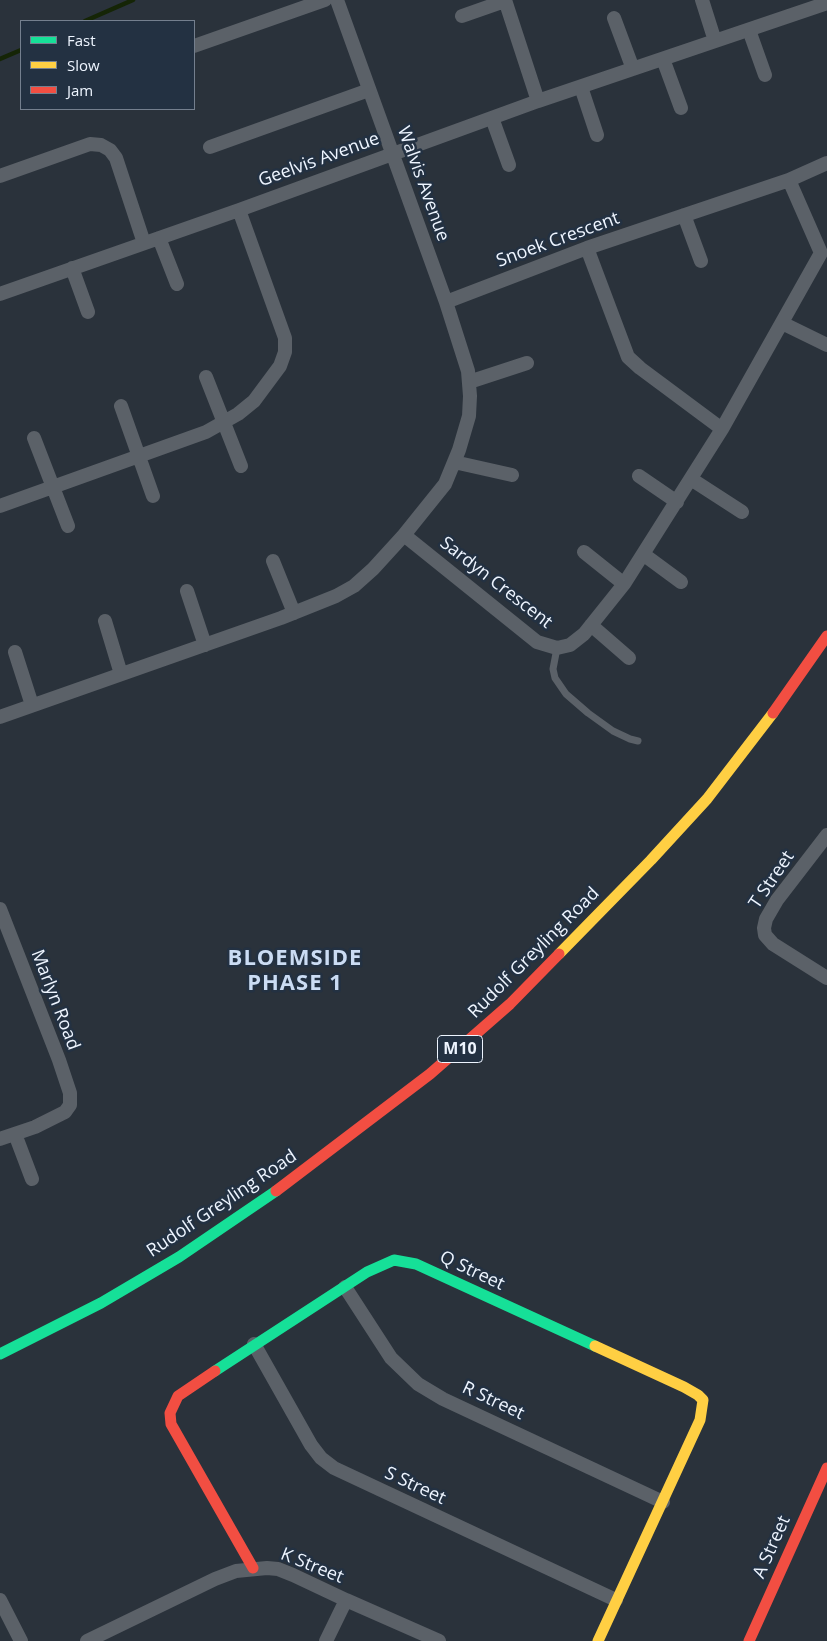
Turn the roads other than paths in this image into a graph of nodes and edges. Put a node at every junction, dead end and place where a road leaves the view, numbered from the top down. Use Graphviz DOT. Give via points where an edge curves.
graph roads {
  1 [pos="325,0"];
  2 [pos="337,0"];
  3 [pos="505,0"];
  4 [pos="702,0"];
  5 [pos="827,3"];
  6 [pos="803,5"];
  7 [pos="462,16"];
  8 [pos="614,18"];
  9 [pos="749,30"];
  10 [pos="715,41"];
  11 [pos="195,46"];
  12 [pos="663,59"];
  13 [pos="633,69"];
  14 [pos="765,75"];
  15 [pos="581,87"];
  16 [pos="369,90"];
  17 [pos="538,101"];
  18 [pos="681,108"];
  19 [pos="492,118"];
  20 [pos="597,135"];
  21 [pos="210,147"];
  22 [pos="392,154"];
  23 [pos="827,163"];
  24 [pos="510,165"];
  25 [pos="0,176"];
  26 [pos="789,180"];
  27 [pos="239,210"];
  28 [pos="684,215"];
  29 [pos="159,238"];
  30 [pos="144,243"];
  31 [pos="587,248"];
  32 [pos="701,260"];
  33 [pos="72,268"];
  34 [pos="177,284"];
  35 [pos="0,294"];
  36 [pos="446,302"];
  37 [pos="88,312"];
  38 [pos="782,322"];
  39 [pos="827,345"];
  40 [pos="527,363"];
  41 [pos="206,377"];
  42 [pos="469,382"];
  43 [pos="121,406"];
  44 [pos="224,421"];
  45 [pos="722,430"];
  46 [pos="34,438"];
  47 [pos="138,456"];
  48 [pos="454,462"];
  49 [pos="241,466"];
  50 [pos="512,475"];
  51 [pos="638,476"];
  52 [pos="691,479"];
  53 [pos="52,487"];
  54 [pos="153,496"];
  55 [pos="677,502"];
  56 [pos="0,506"];
  57 [pos="742,512"];
  58 [pos="68,526"];
  59 [pos="404,535"];
  60 [pos="584,552"];
  61 [pos="643,554"];
  62 [pos="274,561"];
  63 [pos="681,582"];
  64 [pos="624,584"];
  65 [pos="187,591"];
  66 [pos="294,613"];
  67 [pos="105,621"];
  68 [pos="591,625"];
  69 [pos="827,636"];
  70 [pos="205,645"];
  71 [pos="557,648"];
  72 [pos="15,652"];
  73 [pos="629,658"];
  74 [pos="121,674"];
  75 [pos="32,705"];
  76 [pos="0,717"];
  77 [pos="638,741"];
  78 [pos="827,835"];
  79 [pos="0,909"];
  80 [pos="4,934"];
  81 [pos="827,978"];
  82 [pos="5,1134"];
  83 [pos="32,1178"];
  84 [pos="345,1287"];
  85 [pos="254,1344"];
  86 [pos="0,1354"];
  87 [pos="827,1468"];
  88 [pos="663,1502"];
  89 [pos="253,1568"];
  90 [pos="0,1600"];
  91 [pos="346,1600"];
  92 [pos="616,1600"];
  93 [pos="21,1641"];
  94 [pos="87,1641"];
  95 [pos="326,1641"];
  96 [pos="439,1641"];
  97 [pos="598,1641"];
  98 [pos="749,1641"];
  1 -- 11 [label="street"];
  2 -- 16 [label="street, Walvis Avenue"];
  3 -- 7 [label="street"];
  3 -- 17 [label="street"];
  4 -- 10 [label="street"];
  5 -- 6 [label="street, Geelvis Avenue"];
  6 -- 9 [label="street, Geelvis Avenue"];
  8 -- 13 [label="street"];
  9 -- 10 [label="street, Geelvis Avenue"];
  9 -- 14 [label="street"];
  10 -- 12 [label="street, Geelvis Avenue"];
  12 -- 13 [label="street, Geelvis Avenue"];
  12 -- 18 [label="street"];
  13 -- 15 [label="street, Geelvis Avenue"];
  15 -- 17 [label="street, Geelvis Avenue"];
  15 -- 20 [label="street"];
  16 -- 21 [label="street"];
  16 -- 22 [label="street, Walvis Avenue"];
  17 -- 19 [label="street, Geelvis Avenue"];
  19 -- 22 [label="street, Geelvis Avenue"];
  19 -- 24 [label="street"];
  22 -- 27 [label="street, Geelvis Avenue"];
  22 -- 36 [label="street, Walvis Avenue"];
  23 -- 26 [label="street, Snoek Crescent"];
  25 -- 30 [label="street" via="90,144 106,148 116,158"];
  26 -- 28 [label="street, Snoek Crescent"];
  26 -- 38 [label="street, Sardyn Crescent" via="821,253"];
  27 -- 29 [label="street, Geelvis Avenue"];
  27 -- 44 [label="street" via="285,338 285,352 280,366 254,400"];
  28 -- 31 [label="street, Snoek Crescent"];
  28 -- 32 [label="street"];
  29 -- 30 [label="street, Geelvis Avenue"];
  29 -- 34 [label="street"];
  30 -- 33 [label="street, Geelvis Avenue"];
  31 -- 36 [label="street, Snoek Crescent"];
  31 -- 45 [label="street" via="628,357"];
  33 -- 35 [label="street, Geelvis Avenue"];
  33 -- 37 [label="street"];
  36 -- 42 [label="street, Walvis Avenue"];
  38 -- 39 [label="street"];
  38 -- 45 [label="street, Sardyn Crescent"];
  40 -- 42 [label="street"];
  41 -- 44 [label="street"];
  42 -- 48 [label="street, Walvis Avenue" via="469,416"];
  43 -- 47 [label="street"];
  44 -- 47 [label="street" via="206,432"];
  44 -- 49 [label="street"];
  45 -- 52 [label="street, Sardyn Crescent"];
  46 -- 53 [label="street"];
  47 -- 53 [label="street"];
  47 -- 54 [label="street"];
  48 -- 50 [label="street"];
  48 -- 59 [label="street, Walvis Avenue" via="445,484"];
  51 -- 55 [label="street"];
  52 -- 55 [label="street, Sardyn Crescent"];
  52 -- 57 [label="street"];
  53 -- 56 [label="street"];
  53 -- 58 [label="street"];
  55 -- 61 [label="street, Sardyn Crescent"];
  59 -- 66 [label="street, Walvis Avenue" via="354,586"];
  59 -- 71 [label="street, Sardyn Crescent" via="537,642"];
  60 -- 64 [label="street"];
  61 -- 63 [label="street"];
  61 -- 64 [label="street, Sardyn Crescent"];
  62 -- 66 [label="street"];
  64 -- 68 [label="street, Sardyn Crescent"];
  65 -- 70 [label="street"];
  66 -- 70 [label="street, Walvis Avenue"];
  67 -- 74 [label="street"];
  68 -- 71 [label="street, Sardyn Crescent" via="570,645"];
  68 -- 73 [label="street"];
  69 -- 86 [label="street, Rudolf Greyling Road / M10" via="761,732 707,799 517,997 476,1035 278,1190 179,1257 101,1303"];
  70 -- 74 [label="street, Walvis Avenue"];
  71 -- 77 [label="lane" via="553,669 566,694 613,731"];
  72 -- 75 [label="street"];
  74 -- 75 [label="street, Walvis Avenue"];
  75 -- 76 [label="street, Walvis Avenue"];
  78 -- 81 [label="street, T Street" via="778,900 764,928 765,935 773,944"];
  79 -- 80 [label="street, Marlyn Road"];
  80 -- 82 [label="street, Marlyn Road" via="70,1093 70,1105 65,1112 35,1127"];
  82 -- 83 [label="street"];
  84 -- 85 [label="street, Q Street"];
  84 -- 88 [label="street, R Street" via="391,1358 418,1384 443,1399"];
  84 -- 88 [label="street, Q Street" via="367,1272 394,1260 416,1264 692,1391 702,1400 700,1420"];
  85 -- 89 [label="street, Q Street" via="178,1396 170,1413 172,1424"];
  85 -- 92 [label="street, S Street" via="311,1445 334,1468"];
  87 -- 98 [label="street, A Street"];
  88 -- 92 [label="street, Q Street"];
  89 -- 91 [label="street, K Street" via="278,1568"];
  89 -- 94 [label="street, K Street" via="216,1579"];
  90 -- 93 [label="street"];
  91 -- 95 [label="street"];
  91 -- 96 [label="street, K Street"];
  92 -- 97 [label="street, Q Street"];
}
